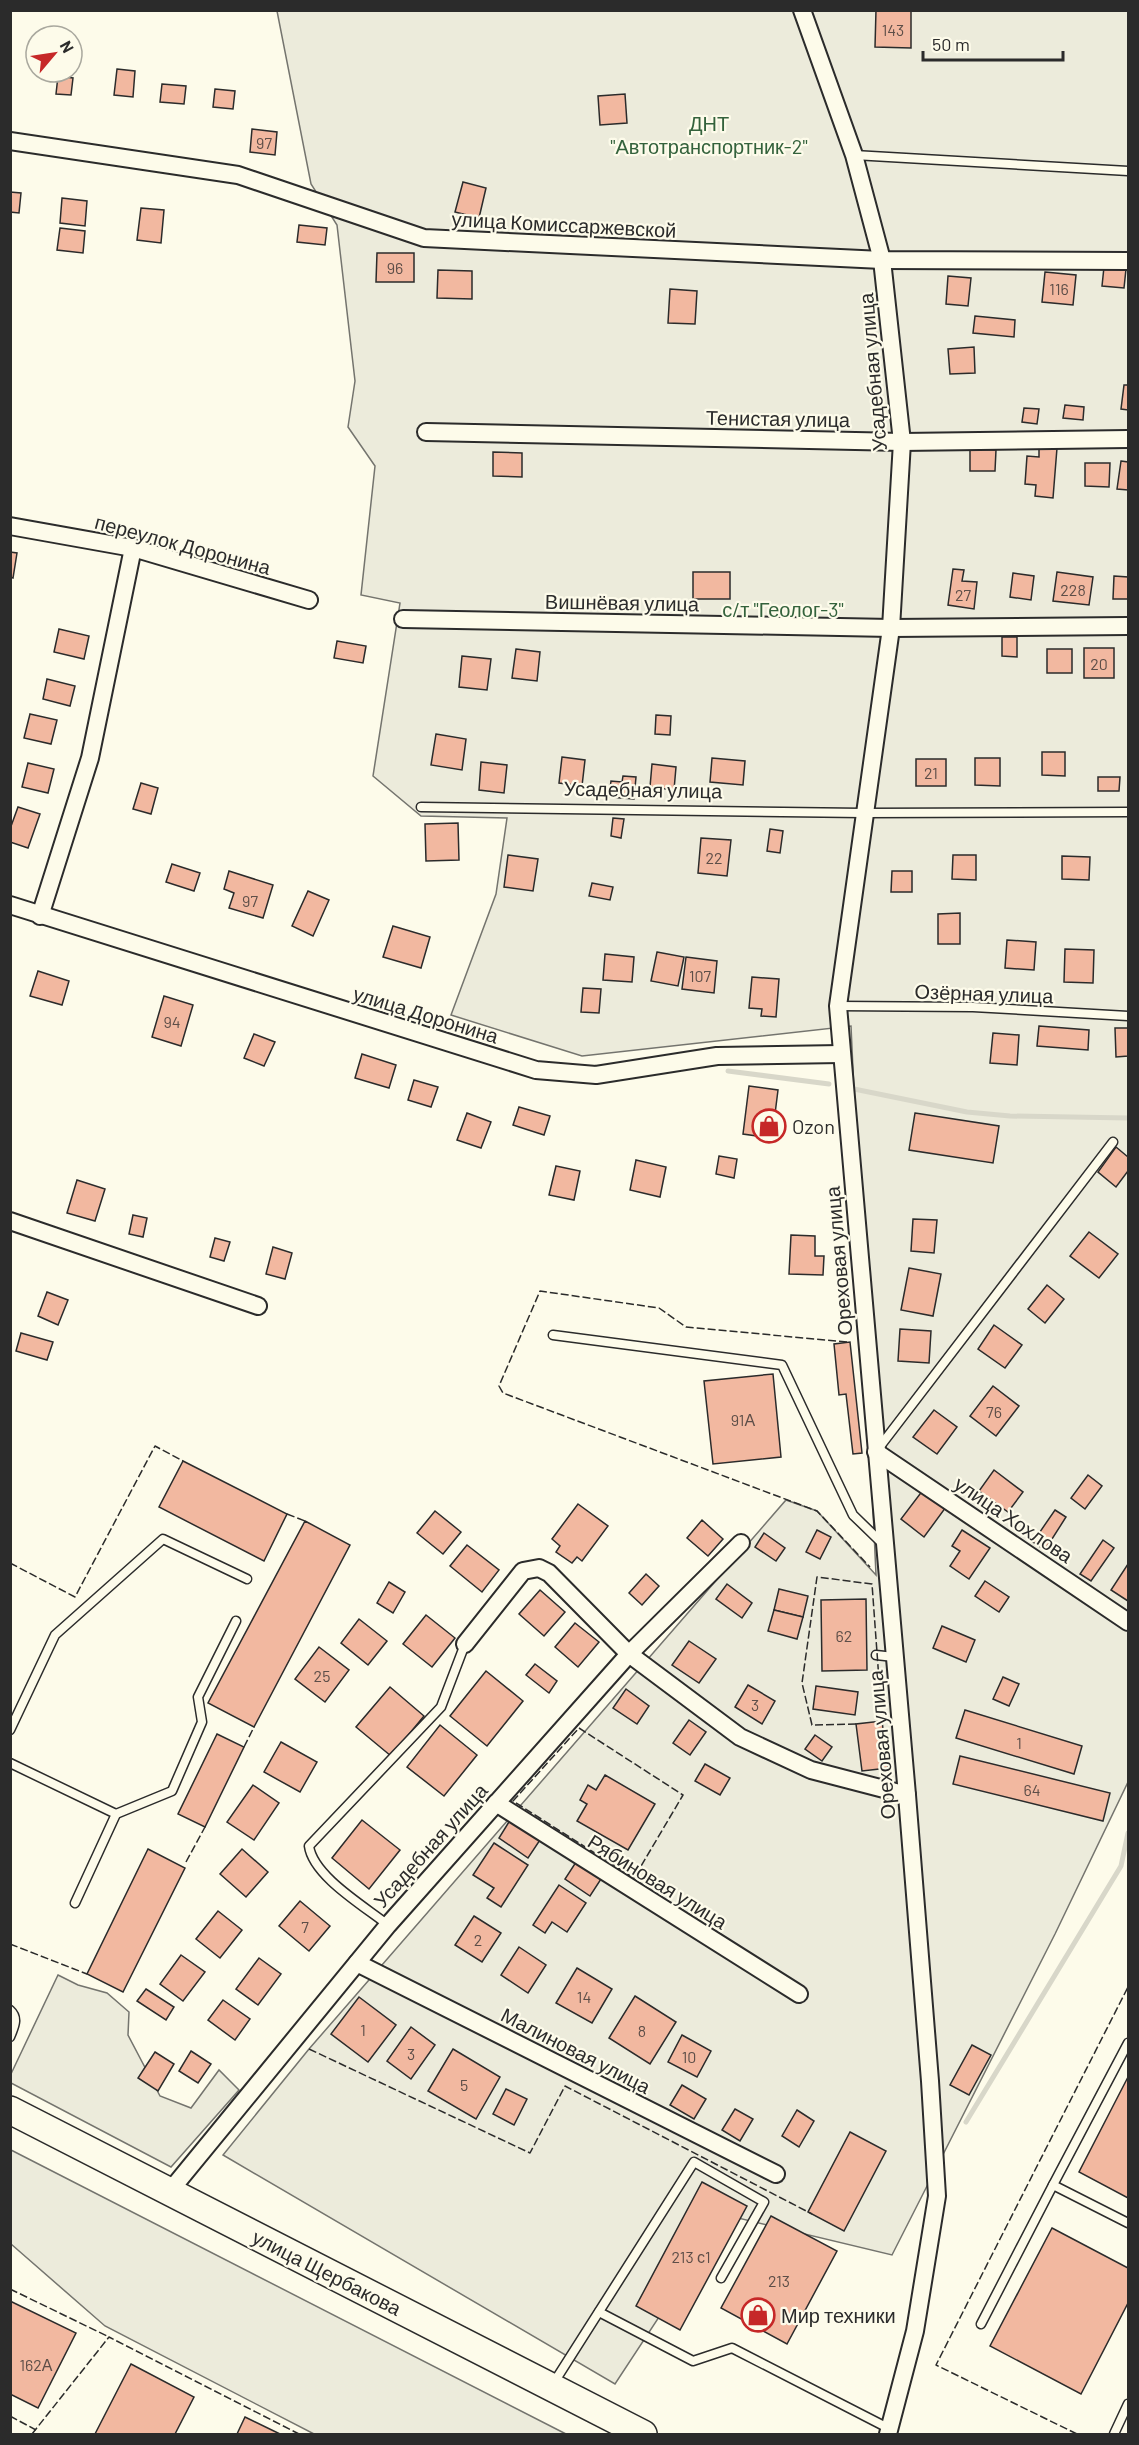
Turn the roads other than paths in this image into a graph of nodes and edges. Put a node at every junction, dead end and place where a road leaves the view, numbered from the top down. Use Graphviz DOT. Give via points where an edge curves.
graph roads {
  1 [pos="802,10"];
  2 [pos="10,141"];
  3 [pos="854,155"];
  4 [pos="1128,171"];
  5 [pos="882,260"];
  6 [pos="1128,261"];
  7 [pos="426,432"];
  8 [pos="1128,439"];
  9 [pos="902,442"];
  10 [pos="10,526"];
  11 [pos="133,548"];
  12 [pos="309,600"];
  13 [pos="403,619"];
  14 [pos="1128,626"];
  15 [pos="891,628"];
  16 [pos="421,807"];
  17 [pos="1128,812"];
  18 [pos="863,813"];
  19 [pos="10,905"];
  20 [pos="40,916"];
  21 [pos="838,1006"];
  22 [pos="1128,1016"];
  23 [pos="841,1054"];
  24 [pos="1113,1142"];
  25 [pos="10,1221"];
  26 [pos="258,1306"];
  27 [pos="553,1335"];
  28 [pos="876,1452"];
  29 [pos="741,1544"];
  30 [pos="884,1544"];
  31 [pos="247,1579"];
  32 [pos="236,1621"];
  33 [pos="1128,1622"];
  34 [pos="465,1644"];
  35 [pos="629,1654"];
  36 [pos="876,1655"];
  37 [pos="894,1657"];
  38 [pos="10,1730"];
  39 [pos="10,1763"];
  40 [pos="907,1795"];
  41 [pos="496,1803"];
  42 [pos="116,1814"];
  43 [pos="75,1903"];
  44 [pos="388,1924"];
  45 [pos="357,1964"];
  46 [pos="799,1994"];
  47 [pos="10,2010"];
  48 [pos="10,2037"];
  49 [pos="1128,2043"];
  50 [pos="10,2110"];
  51 [pos="777,2174"];
  52 [pos="1053,2185"];
  53 [pos="170,2192"];
  54 [pos="1128,2223"];
  55 [pos="721,2277"];
  56 [pos="599,2312"];
  57 [pos="981,2324"];
  58 [pos="551,2387"];
  59 [pos="1128,2404"];
  60 [pos="890,2433"];
  61 [pos="643,2434"];
  62 [pos="1114,2434"];
  1 -- 3 [label="street, Усадебная улица"];
  2 -- 5 [label="street, улица Комиссаржевской" via="238,175 424,238"];
  3 -- 4 [label="lane"];
  3 -- 5 [label="street, Усадебная улица"];
  5 -- 6 [label="street, улица Комиссаржевской"];
  5 -- 9 [label="street, Усадебная улица"];
  7 -- 9 [label="street, Тенистая улица"];
  8 -- 9 [label="street, Тенистая улица"];
  9 -- 15 [label="street, Усадебная улица"];
  10 -- 11 [label="street, переулок Доронина"];
  11 -- 12 [label="street, переулок Доронина"];
  11 -- 20 [label="street" via="90,758"];
  13 -- 15 [label="street, Вишнёвая улица"];
  14 -- 15 [label="street, Вишнёвая улица"];
  15 -- 18 [label="street, Усадебная улица"];
  16 -- 18 [label="lane, Усадебная улица"];
  17 -- 18 [label="lane, Усадебная улица"];
  18 -- 21 [label="street, Усадебная улица"];
  19 -- 20 [label="street, улица Доронина"];
  20 -- 23 [label="street, улица Доронина" via="536,1070 596,1075 717,1056"];
  21 -- 22 [label="lane, Озёрная улица" via="973,1007"];
  21 -- 23 [label="street, Усадебная улица"];
  23 -- 28 [label="street, Ореховая улица"];
  24 -- 28 [label="lane"];
  25 -- 26 [label="street"];
  27 -- 30 [label="lane" via="782,1365 853,1515"];
  28 -- 30 [label="street, Ореховая улица"];
  28 -- 33 [label="street, улица Хохлова"];
  29 -- 35 [label="street, Усадебная улица"];
  30 -- 37 [label="street, Ореховая улица"];
  31 -- 38 [label="lane" via="163,1539 55,1635"];
  32 -- 42 [label="lane" via="198,1697 202,1722 172,1791"];
  34 -- 35 [label="street" via="524,1571 539,1568 549,1573"];
  34 -- 44 [label="lane" via="441,1707 309,1846 310,1856 325,1876"];
  35 -- 40 [label="street" via="740,1737 811,1770"];
  35 -- 41 [label="street, Усадебная улица"];
  36 -- 37 [label="lane"];
  37 -- 40 [label="street, Ореховая улица"];
  39 -- 42 [label="lane"];
  40 -- 60 [label="street, Ореховая улица" via="937,2196 915,2331"];
  41 -- 44 [label="street, Усадебная улица"];
  41 -- 46 [label="street, Рябиновая улица"];
  42 -- 43 [label="lane"];
  44 -- 45 [label="street, Усадебная улица"];
  45 -- 51 [label="street, Малиновая улица"];
  45 -- 53 [label="street, Усадебная улица"];
  47 -- 48 [label="lane" via="16,2023"];
  49 -- 52 [label="lane"];
  50 -- 53 [label="main road, улица Щербакова"];
  52 -- 54 [label="lane"];
  52 -- 57 [label="lane"];
  53 -- 58 [label="main road, улица Щербакова"];
  55 -- 56 [label="lane" via="764,2202 694,2162"];
  56 -- 58 [label="lane"];
  56 -- 60 [label="lane" via="693,2361 732,2348"];
  58 -- 61 [label="main road, улица Щербакова"];
  59 -- 62 [label="lane"];
}
